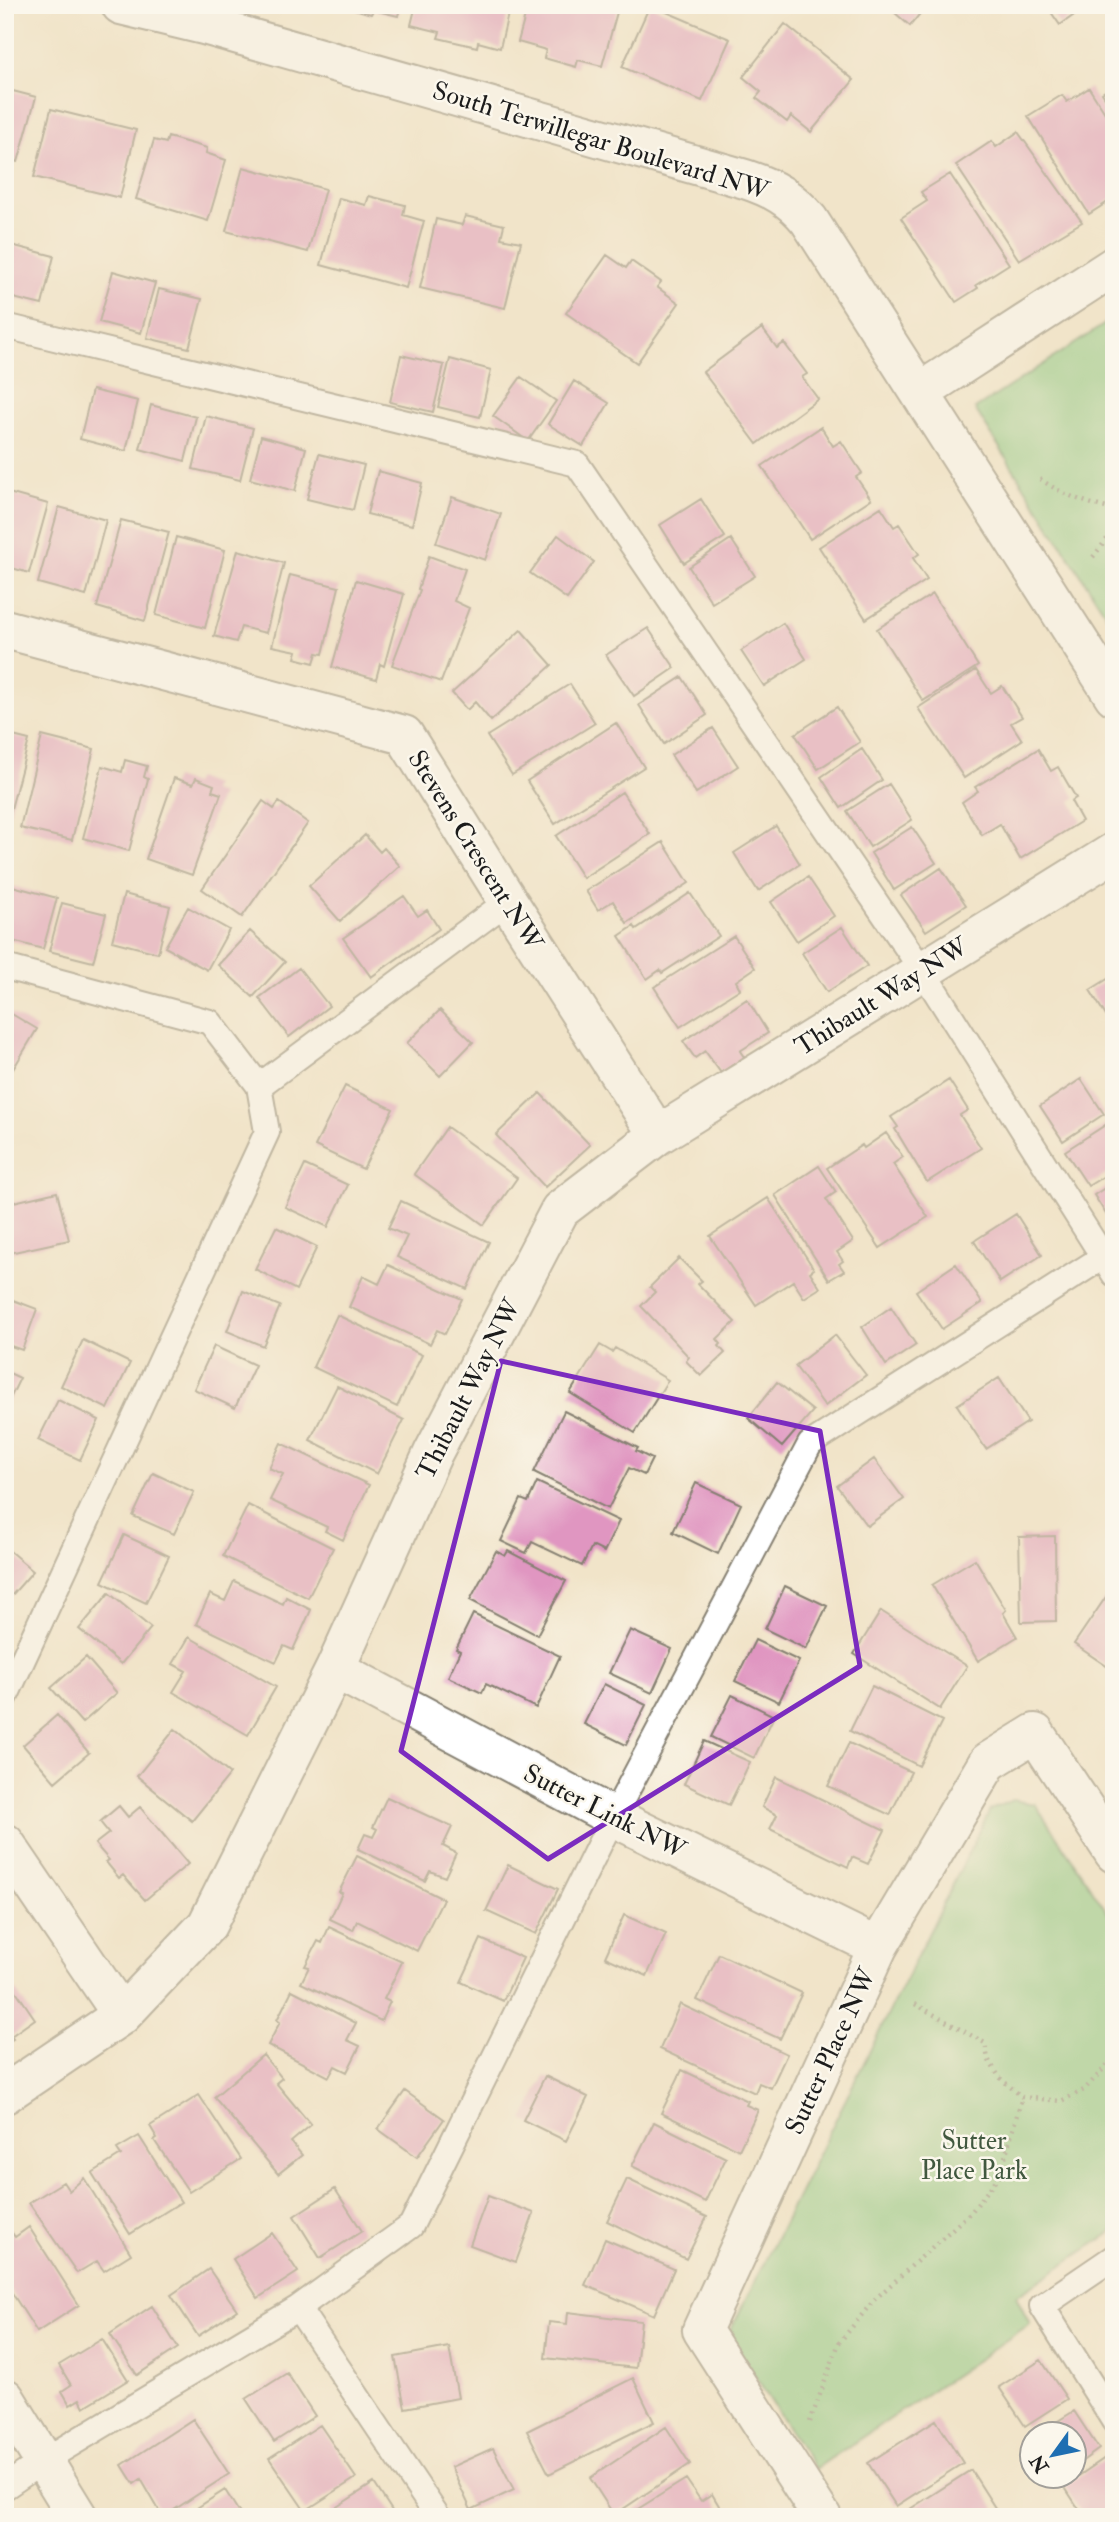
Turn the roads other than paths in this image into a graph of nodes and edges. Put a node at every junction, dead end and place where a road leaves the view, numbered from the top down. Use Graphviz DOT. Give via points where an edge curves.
graph roads {
  1 [pos="121,5"];
  2 [pos="207,15"];
  3 [pos="1114,266"];
  4 [pos="5,326"];
  5 [pos="920,393"];
  6 [pos="5,629"];
  7 [pos="1114,696"];
  8 [pos="1114,852"];
  9 [pos="508,901"];
  10 [pos="5,967"];
  11 [pos="922,970"];
  12 [pos="259,1086"];
  13 [pos="658,1135"];
  14 [pos="1108,1266"];
  15 [pos="335,1670"];
  16 [pos="5,1698"];
  17 [pos="613,1817"];
  18 [pos="5,1843"];
  19 [pos="1114,1853"];
  20 [pos="878,1947"];
  21 [pos="122,2015"];
  22 [pos="5,2094"];
  23 [pos="1114,2257"];
  24 [pos="298,2308"];
  25 [pos="5,2398"];
  26 [pos="1114,2421"];
  27 [pos="43,2461"];
  28 [pos="5,2487"];
  29 [pos="78,2517"];
  30 [pos="438,2517"];
  31 [pos="822,2517"];
  1 -- 2 [label="street, South Terwillegar Boulevard NW"];
  2 -- 5 [label="street, South Terwillegar Boulevard NW" via="769,187 792,201 809,220"];
  3 -- 5 [label="street"];
  4 -- 11 [label="lane" via="577,464"];
  5 -- 7 [label="street, South Terwillegar Boulevard NW"];
  6 -- 9 [label="street, Stevens Crescent NW" via="404,735"];
  8 -- 11 [label="street, Thibault Way NW"];
  9 -- 12 [label="lane"];
  9 -- 13 [label="street, Stevens Crescent NW"];
  10 -- 12 [label="lane" via="210,1023"];
  11 -- 13 [label="street, Thibault Way NW"];
  11 -- 14 [label="lane"];
  12 -- 16 [label="lane" via="267,1132"];
  13 -- 15 [label="street, Thibault Way NW" via="560,1210 433,1453"];
  14 -- 17 [label="lane" via="810,1444"];
  15 -- 17 [label="street, Sutter Link NW"];
  15 -- 21 [label="street, Thibault Way NW" via="207,1925"];
  17 -- 20 [label="street, Sutter Link NW"];
  17 -- 24 [label="lane" via="411,2226"];
  18 -- 21 [label="street"];
  19 -- 20 [label="street, Sutter Place NW" via="1035,1733 988,1762"];
  20 -- 31 [label="street, Sutter Place NW" via="702,2330"];
  21 -- 22 [label="street, Thibault Way NW"];
  23 -- 26 [label="lane" via="1042,2306"];
  24 -- 27 [label="lane"];
  24 -- 30 [label="lane"];
  25 -- 27 [label="street"];
  27 -- 28 [label="lane"];
  27 -- 29 [label="street"];
}
